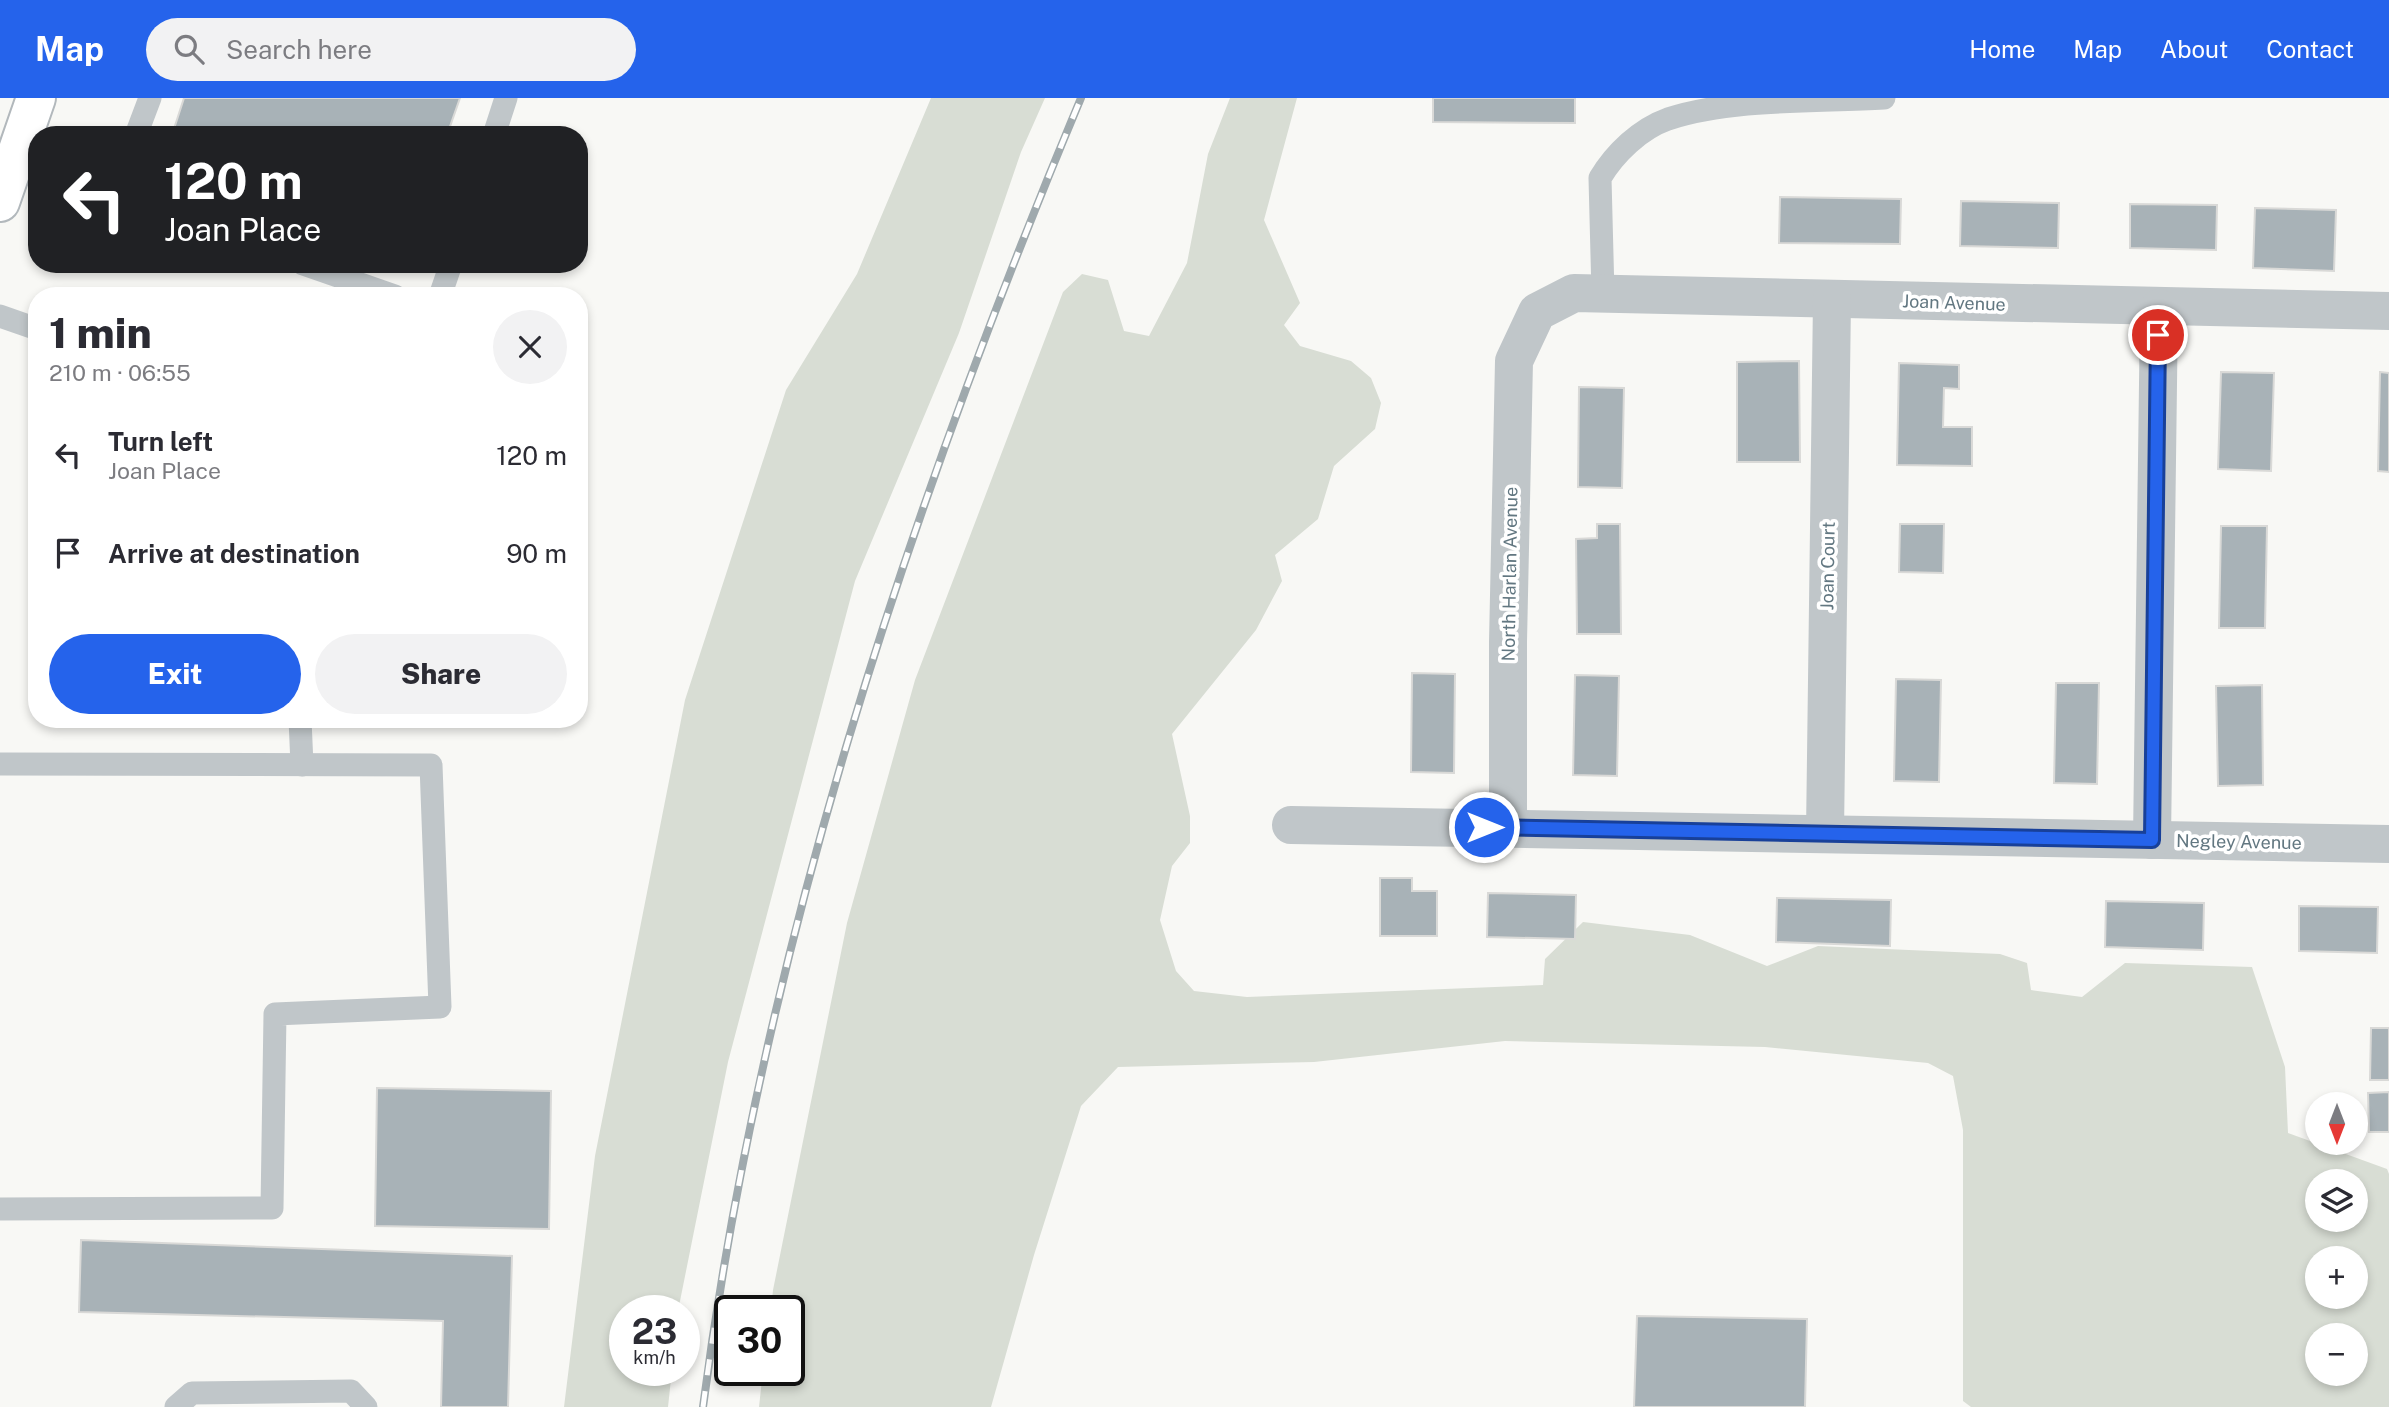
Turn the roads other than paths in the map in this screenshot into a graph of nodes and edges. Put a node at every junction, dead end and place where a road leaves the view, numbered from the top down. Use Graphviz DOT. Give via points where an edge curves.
graph roads {
  1 [pos="36,98"];
  2 [pos="149,98"];
  3 [pos="506,98"];
  4 [pos="1884,98"];
  5 [pos="32,126"];
  6 [pos="139,126"];
  7 [pos="497,126"];
  8 [pos="28,150"];
  9 [pos="25,170"];
  10 [pos="0,202"];
  11 [pos="329,273"];
  12 [pos="369,287"];
  13 [pos="1603,294"];
  14 [pos="1832,299"];
  15 [pos="2159,308"];
  16 [pos="2389,311"];
  17 [pos="0,316"];
  18 [pos="28,325"];
  19 [pos="1530,325"];
  20 [pos="300,728"];
  21 [pos="0,764"];
  22 [pos="302,765"];
  23 [pos="1291,825"];
  24 [pos="1508,827"];
  25 [pos="1825,833"];
  26 [pos="2152,840"];
  27 [pos="2389,844"];
  28 [pos="0,1209"];
  29 [pos="176,1407"];
  30 [pos="366,1407"];
  1 -- 5 [label="main road"];
  2 -- 6 [label="lane"];
  3 -- 7 [label="lane"];
  4 -- 13 [label="lane" via="1721,109 1667,120 1643,132 1609,163 1600,178"];
  8 -- 9 [label="main road"];
  9 -- 10 [label="main road"];
  11 -- 12 [label="lane"];
  13 -- 14 [label="street, Joan Avenue"];
  13 -- 19 [label="street, Joan Avenue" via="1574,293 1560,298 1537,312"];
  14 -- 15 [label="street, Joan Avenue"];
  14 -- 25 [label="street, Joan Court"];
  15 -- 16 [label="street, Joan Avenue"];
  15 -- 26 [label="street"];
  17 -- 18 [label="lane"];
  19 -- 24 [label="street, North Harlan Avenue" via="1514,360"];
  20 -- 22 [label="lane"];
  21 -- 22 [label="lane"];
  22 -- 28 [label="lane" via="431,765 440,1007 275,1014 272,1208"];
  23 -- 24 [label="street, Negley Avenue"];
  24 -- 25 [label="street, Negley Avenue"];
  25 -- 26 [label="street, Negley Avenue"];
  26 -- 27 [label="street, Negley Avenue"];
  29 -- 30 [label="lane" via="192,1393 327,1390 351,1391"];
}
